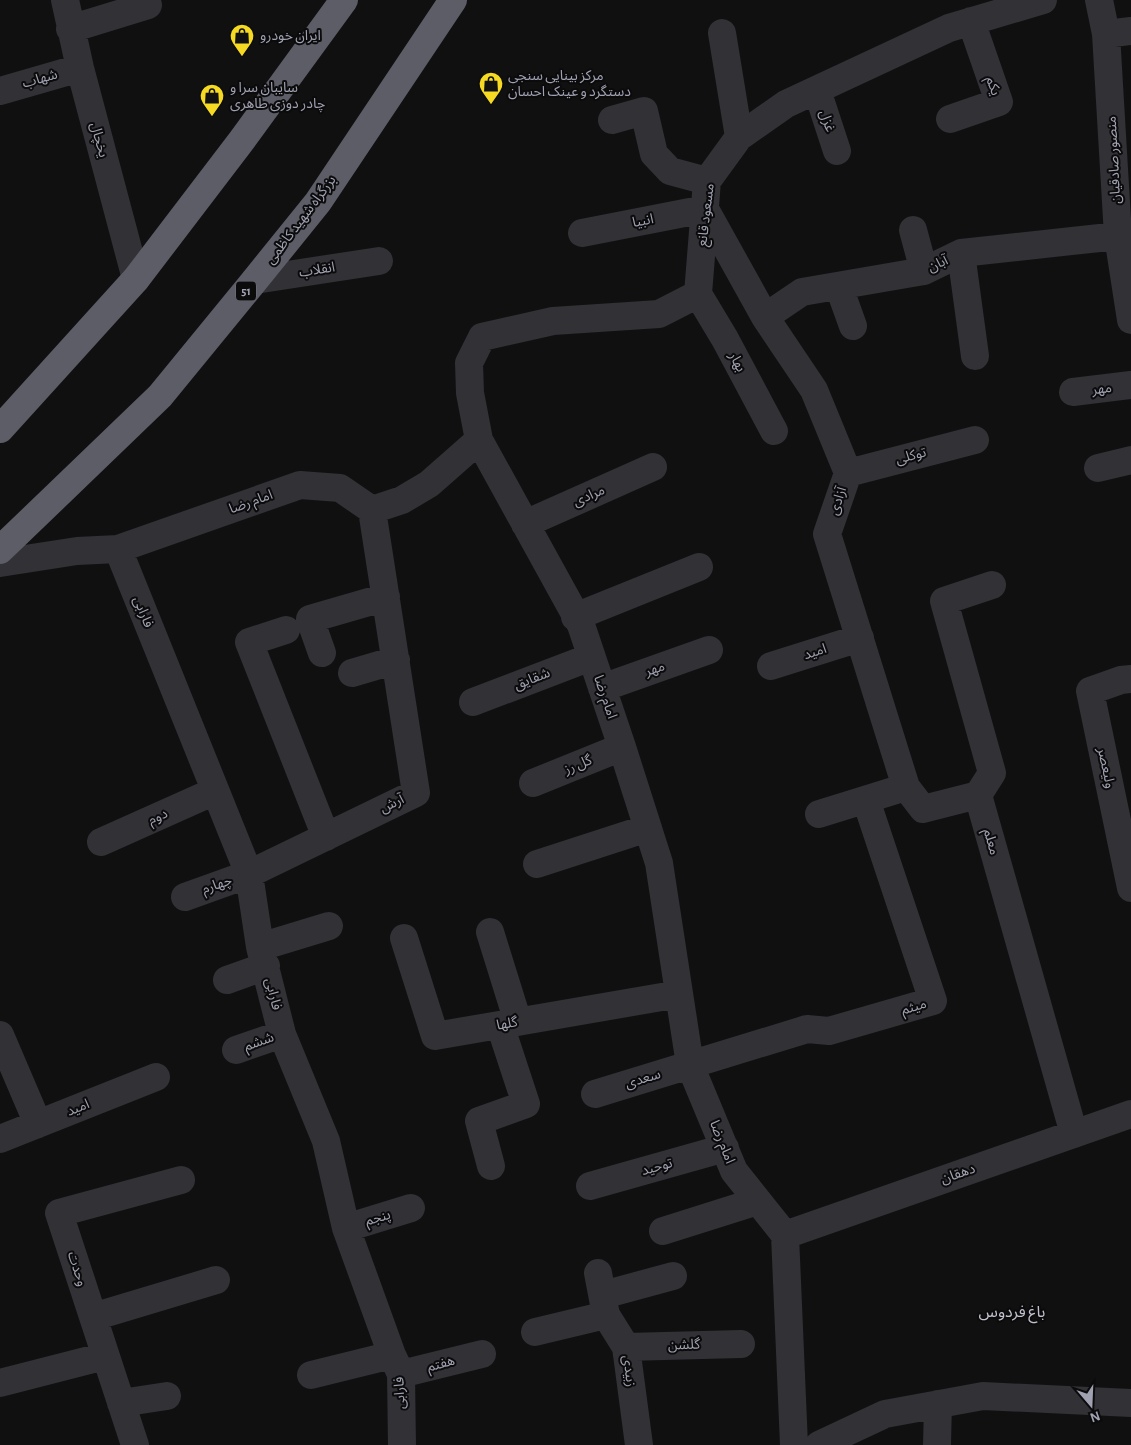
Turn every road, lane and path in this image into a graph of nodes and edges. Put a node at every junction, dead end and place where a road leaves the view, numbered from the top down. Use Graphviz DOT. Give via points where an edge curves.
graph roads {
  1 [pos="65,0"];
  2 [pos="344,0"];
  3 [pos="453,0"];
  4 [pos="1044,0"];
  5 [pos="1099,0"];
  6 [pos="148,5"];
  7 [pos="972,21"];
  8 [pos="70,29"];
  9 [pos="722,33"];
  10 [pos="1119,33"];
  11 [pos="80,68"];
  12 [pos="816,90"];
  13 [pos="0,91"];
  14 [pos="950,119"];
  15 [pos="612,120"];
  16 [pos="739,137"];
  17 [pos="837,151"];
  18 [pos="707,181"];
  19 [pos="705,209"];
  20 [pos="913,230"];
  21 [pos="582,233"];
  22 [pos="1118,236"];
  23 [pos="961,253"];
  24 [pos="380,260"];
  25 [pos="924,271"];
  26 [pos="136,279"];
  27 [pos="255,280"];
  28 [pos="839,287"];
  29 [pos="698,294"];
  30 [pos="765,317"];
  31 [pos="1131,320"];
  32 [pos="853,326"];
  33 [pos="975,356"];
  34 [pos="1131,385"];
  35 [pos="1073,392"];
  36 [pos="0,429"];
  37 [pos="774,430"];
  38 [pos="479,440"];
  39 [pos="975,440"];
  40 [pos="1131,460"];
  41 [pos="653,467"];
  42 [pos="1098,468"];
  43 [pos="848,473"];
  44 [pos="372,510"];
  45 [pos="525,524"];
  46 [pos="118,549"];
  47 [pos="0,550"];
  48 [pos="0,563"];
  49 [pos="699,567"];
  50 [pos="992,585"];
  51 [pos="386,597"];
  52 [pos="575,617"];
  53 [pos="286,630"];
  54 [pos="860,638"];
  55 [pos="709,650"];
  56 [pos="322,653"];
  57 [pos="591,657"];
  58 [pos="396,660"];
  59 [pos="771,666"];
  60 [pos="352,673"];
  61 [pos="1131,679"];
  62 [pos="602,688"];
  63 [pos="473,702"];
  64 [pos="622,747"];
  65 [pos="533,782"];
  66 [pos="906,787"];
  67 [pos="215,791"];
  68 [pos="978,796"];
  69 [pos="866,800"];
  70 [pos="819,814"];
  71 [pos="648,828"];
  72 [pos="326,837"];
  73 [pos="101,842"];
  74 [pos="1127,846"];
  75 [pos="537,864"];
  76 [pos="248,874"];
  77 [pos="1131,888"];
  78 [pos="184,897"];
  79 [pos="329,926"];
  80 [pos="490,932"];
  81 [pos="404,938"];
  82 [pos="263,956"];
  83 [pos="228,980"];
  84 [pos="679,994"];
  85 [pos="509,1024"];
  86 [pos="282,1034"];
  87 [pos="0,1036"];
  88 [pos="236,1050"];
  89 [pos="690,1065"];
  90 [pos="156,1077"];
  91 [pos="595,1094"];
  92 [pos="1131,1114"];
  93 [pos="38,1124"];
  94 [pos="1074,1134"];
  95 [pos="0,1139"];
  96 [pos="724,1148"];
  97 [pos="492,1166"];
  98 [pos="181,1180"];
  99 [pos="590,1186"];
  100 [pos="758,1202"];
  101 [pos="411,1208"];
  102 [pos="346,1228"];
  103 [pos="663,1231"];
  104 [pos="785,1235"];
  105 [pos="673,1276"];
  106 [pos="216,1280"];
  107 [pos="602,1294"];
  108 [pos="93,1317"];
  109 [pos="535,1332"];
  110 [pos="741,1344"];
  111 [pos="626,1347"];
  112 [pos="482,1354"];
  113 [pos="105,1356"];
  114 [pos="397,1364"];
  115 [pos="312,1375"];
  116 [pos="0,1383"];
  117 [pos="167,1396"];
  118 [pos="121,1403"];
  119 [pos="1131,1403"];
  120 [pos="938,1404"];
  121 [pos="134,1445"];
  122 [pos="402,1445"];
  123 [pos="639,1445"];
  124 [pos="794,1445"];
  125 [pos="819,1445"];
  126 [pos="937,1445"];
  1 -- 8 [label="street, یخچال"];
  2 -- 26 [label="highway"];
  3 -- 27 [label="highway, بزرگراه شهید کاظمی / 51" via="318,202"];
  4 -- 7 [label="street, مسعود قانع"];
  5 -- 10 [label="street, منصور صادقیان"];
  6 -- 8 [label="street"];
  7 -- 12 [label="street, مسعود قانع" via="949,28"];
  7 -- 14 [label="street, یکم" via="999,102"];
  8 -- 11 [label="street, یخچال"];
  9 -- 16 [label="street"];
  10 -- 22 [label="street, منصور صادقیان"];
  11 -- 13 [label="street, شهاب"];
  11 -- 26 [label="street, یخچال"];
  12 -- 16 [label="street, مسعود قانع" via="786,104"];
  12 -- 17 [label="street, غزل"];
  15 -- 18 [label="street" via="644,111 654,154 670,171"];
  16 -- 18 [label="street, مسعود قانع"];
  18 -- 19 [label="street, مسعود قانع"];
  19 -- 21 [label="street, انبیا"];
  19 -- 29 [label="street, مسعود قانع"];
  19 -- 30 [label="street, آزادی"];
  20 -- 25 [label="street"];
  22 -- 23 [label="street, آبان"];
  22 -- 31 [label="street, منصور صادقیان"];
  23 -- 25 [label="street, آبان"];
  23 -- 33 [label="street"];
  24 -- 27 [label="street, انقلاب"];
  25 -- 28 [label="street, آبان"];
  26 -- 36 [label="highway"];
  27 -- 47 [label="highway, بزرگراه شهید کاظمی / 51" via="160,396"];
  28 -- 30 [label="street, آبان" via="802,292"];
  28 -- 32 [label="street"];
  29 -- 37 [label="street, بهار"];
  29 -- 38 [label="street, امام رضا" via="659,314 553,321 482,337 469,363 470,393"];
  30 -- 43 [label="street, آزادی" via="814,390"];
  34 -- 35 [label="street, مهر"];
  38 -- 44 [label="street" via="428,484 402,500"];
  38 -- 45 [label="street, امام رضا"];
  39 -- 43 [label="street, توکلی"];
  40 -- 42 [label="street"];
  41 -- 45 [label="street, مرادی"];
  43 -- 54 [label="street, آزادی" via="828,534"];
  44 -- 46 [label="street, امام رضا" via="340,488 300,485"];
  44 -- 51 [label="street, آرش"];
  45 -- 52 [label="street, امام رضا"];
  46 -- 48 [label="street, امام رضا" via="78,551"];
  46 -- 67 [label="street, فارابی"];
  49 -- 52 [label="street"];
  50 -- 68 [label="street" via="944,601 992,773"];
  51 -- 56 [label="street" via="310,619"];
  51 -- 58 [label="street, آرش"];
  52 -- 57 [label="street, امام رضا"];
  53 -- 72 [label="street" via="249,642"];
  54 -- 59 [label="street, امید"];
  54 -- 66 [label="street, آزادی"];
  55 -- 62 [label="street, مهر"];
  57 -- 62 [label="street, امام رضا"];
  57 -- 63 [label="street, شقایق"];
  58 -- 60 [label="street"];
  58 -- 72 [label="street, آرش" via="416,792"];
  61 -- 74 [label="street, ولیعصر" via="1090,691"];
  62 -- 64 [label="street, امام رضا"];
  64 -- 65 [label="street, گل رز"];
  64 -- 71 [label="street, امام رضا"];
  66 -- 68 [label="street" via="924,809"];
  66 -- 69 [label="street"];
  67 -- 73 [label="street, دوم"];
  67 -- 76 [label="street, فارابی"];
  68 -- 94 [label="street, معلم"];
  69 -- 70 [label="street"];
  69 -- 89 [label="street, میثم" via="933,1001 829,1030 807,1029"];
  71 -- 75 [label="street"];
  71 -- 84 [label="street, امام رضا" via="659,863"];
  72 -- 76 [label="street, آرش"];
  74 -- 77 [label="street, ولیعصر"];
  76 -- 78 [label="street, چهارم"];
  76 -- 82 [label="street, فارابی"];
  79 -- 82 [label="street"];
  80 -- 85 [label="street"];
  81 -- 85 [label="street, گلها" via="435,1036"];
  82 -- 83 [label="street"];
  82 -- 86 [label="street, فارابی"];
  84 -- 85 [label="street, گلها"];
  84 -- 89 [label="street, امام رضا"];
  85 -- 97 [label="street" via="526,1104 479,1121"];
  86 -- 88 [label="street, ششم"];
  86 -- 102 [label="street, فارابی" via="326,1141"];
  87 -- 93 [label="street"];
  89 -- 91 [label="street, سعدی"];
  89 -- 96 [label="street, امام رضا"];
  90 -- 93 [label="street, امید"];
  92 -- 94 [label="street, دهقان"];
  93 -- 95 [label="street, امید"];
  94 -- 104 [label="street, دهقان"];
  96 -- 99 [label="street, توحید"];
  96 -- 100 [label="street, امام رضا" via="734,1171"];
  98 -- 108 [label="street, وحدت" via="59,1213"];
  100 -- 103 [label="street"];
  100 -- 104 [label="street, امام رضا"];
  101 -- 102 [label="street, پنجم"];
  102 -- 114 [label="street, فارابی"];
  104 -- 124 [label="street"];
  105 -- 107 [label="street"];
  106 -- 108 [label="street"];
  107 -- 109 [label="street"];
  107 -- 111 [label="street, زبیدی"];
  108 -- 113 [label="street, وحدت"];
  110 -- 111 [label="street, گلشن"];
  111 -- 123 [label="street, زبیدی"];
  112 -- 114 [label="street, هفتم"];
  113 -- 116 [label="street"];
  113 -- 118 [label="street, وحدت"];
  114 -- 115 [label="street, هفتم"];
  114 -- 122 [label="street, فارابی"];
  117 -- 118 [label="street"];
  118 -- 121 [label="street, وحدت"];
  119 -- 120 [label="street" via="983,1396"];
  120 -- 125 [label="street" via="885,1414"];
  120 -- 126 [label="street"];
}
